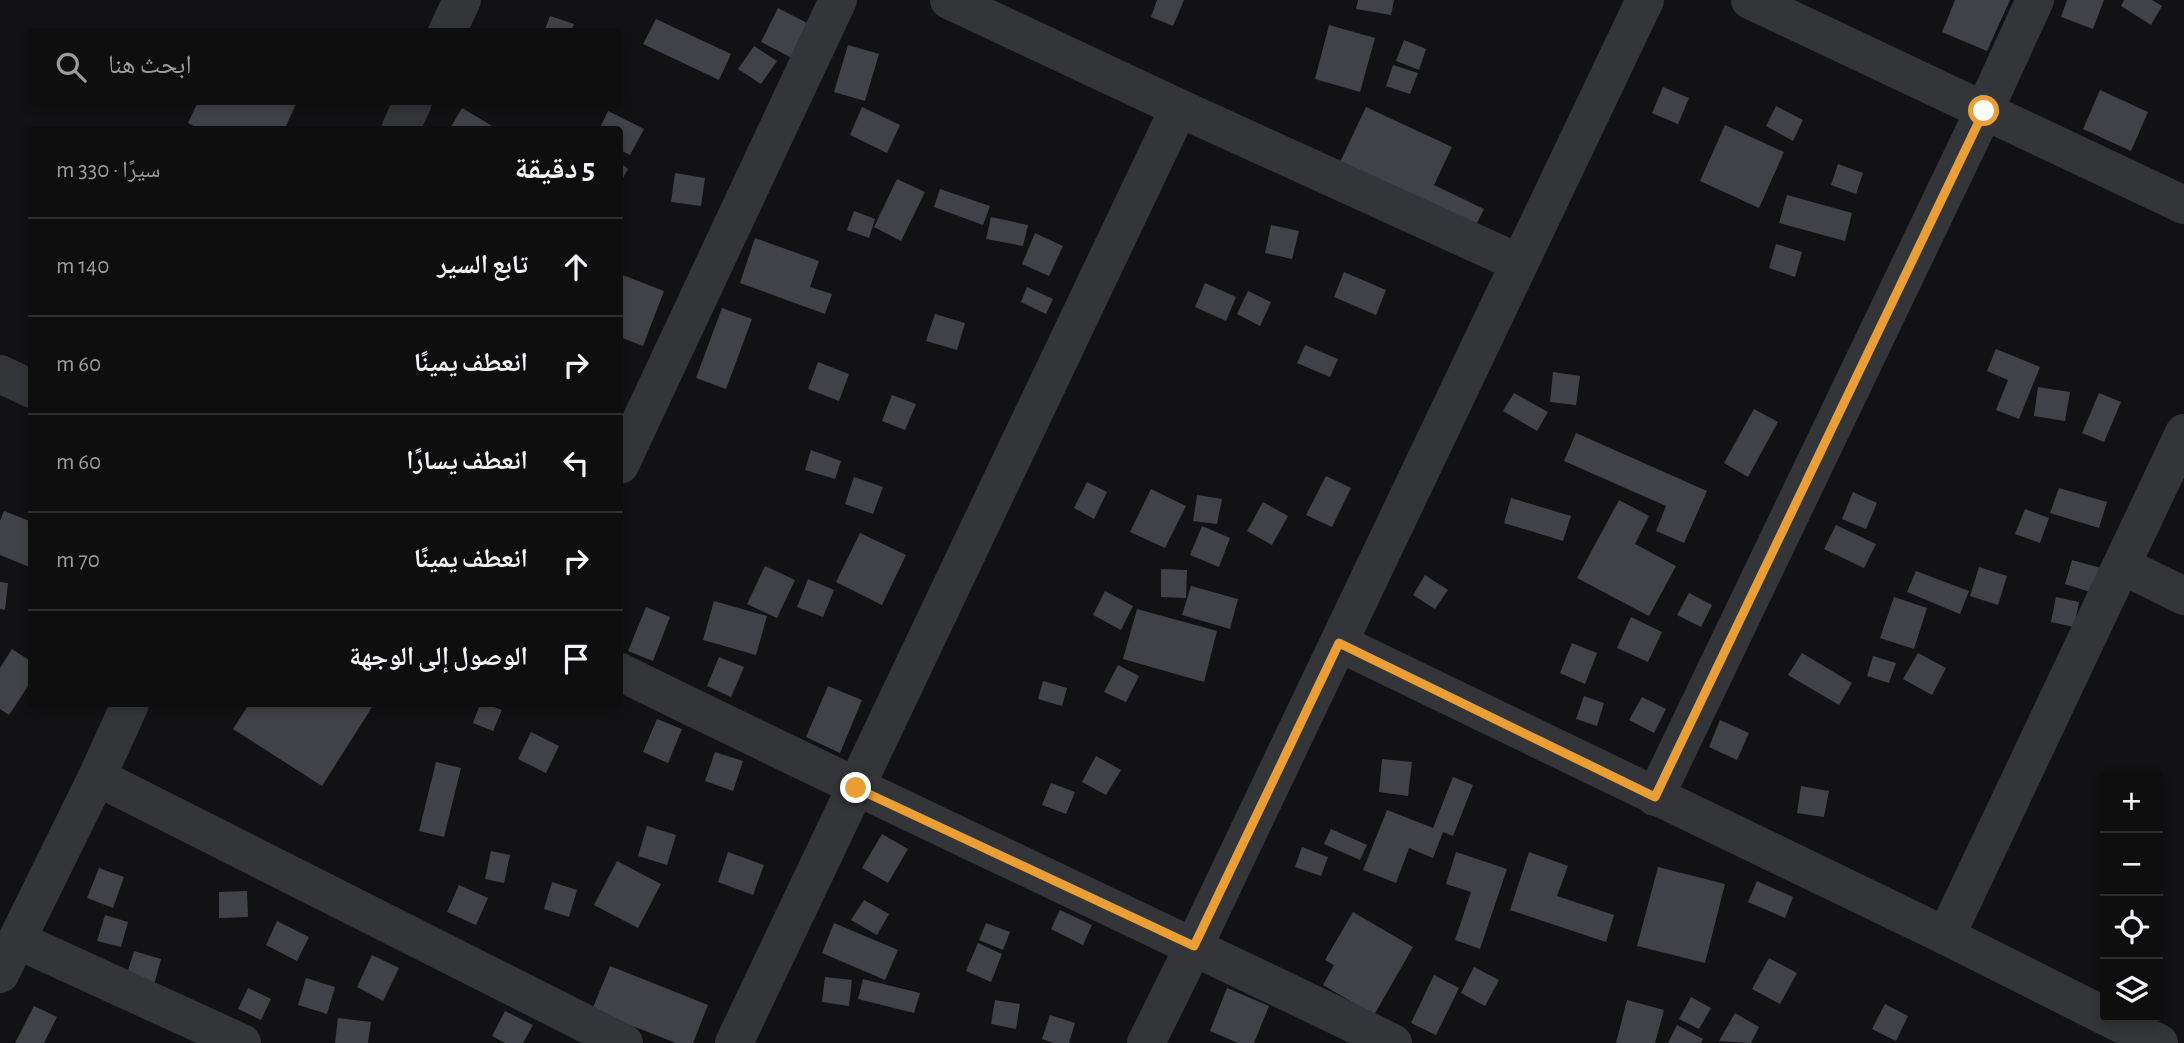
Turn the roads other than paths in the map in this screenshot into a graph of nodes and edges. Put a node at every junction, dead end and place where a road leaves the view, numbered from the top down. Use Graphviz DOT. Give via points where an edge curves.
graph roads {
  1 [pos="462,0"];
  2 [pos="838,0"];
  3 [pos="949,0"];
  4 [pos="1645,0"];
  5 [pos="1750,0"];
  6 [pos="2035,0"];
  7 [pos="449,28"];
  8 [pos="412,105"];
  9 [pos="1179,108"];
  10 [pos="1984,111"];
  11 [pos="402,126"];
  12 [pos="2184,205"];
  13 [pos="1520,263"];
  14 [pos="0,374"];
  15 [pos="28,387"];
  16 [pos="2184,433"];
  17 [pos="623,459"];
  18 [pos="2123,566"];
  19 [pos="2184,596"];
  20 [pos="1339,643"];
  21 [pos="623,673"];
  22 [pos="129,707"];
  23 [pos="97,777"];
  24 [pos="856,788"];
  25 [pos="1655,797"];
  26 [pos="1946,936"];
  27 [pos="16,940"];
  28 [pos="1194,946"];
  29 [pos="0,974"];
  30 [pos="2100,1013"];
  31 [pos="2118,1022"];
  32 [pos="242,1043"];
  33 [pos="624,1043"];
  34 [pos="734,1043"];
  35 [pos="1146,1043"];
  36 [pos="1393,1043"];
  37 [pos="2159,1043"];
  1 -- 7 [label="street"];
  2 -- 17 [label="street"];
  3 -- 9 [label="street"];
  4 -- 13 [label="street"];
  5 -- 10 [label="street"];
  6 -- 10 [label="street"];
  8 -- 11 [label="street"];
  9 -- 13 [label="street"];
  9 -- 24 [label="street"];
  10 -- 12 [label="street"];
  10 -- 25 [label="street"];
  13 -- 20 [label="street"];
  14 -- 15 [label="street"];
  16 -- 18 [label="street"];
  18 -- 19 [label="street"];
  18 -- 26 [label="street"];
  20 -- 25 [label="street"];
  20 -- 28 [label="street"];
  21 -- 24 [label="street"];
  22 -- 23 [label="street"];
  23 -- 27 [label="street"];
  23 -- 33 [label="street"];
  24 -- 28 [label="street"];
  24 -- 34 [label="street"];
  25 -- 26 [label="street"];
  26 -- 30 [label="street"];
  27 -- 29 [label="street"];
  27 -- 32 [label="street"];
  28 -- 35 [label="street"];
  28 -- 36 [label="street"];
  31 -- 37 [label="street"];
}
